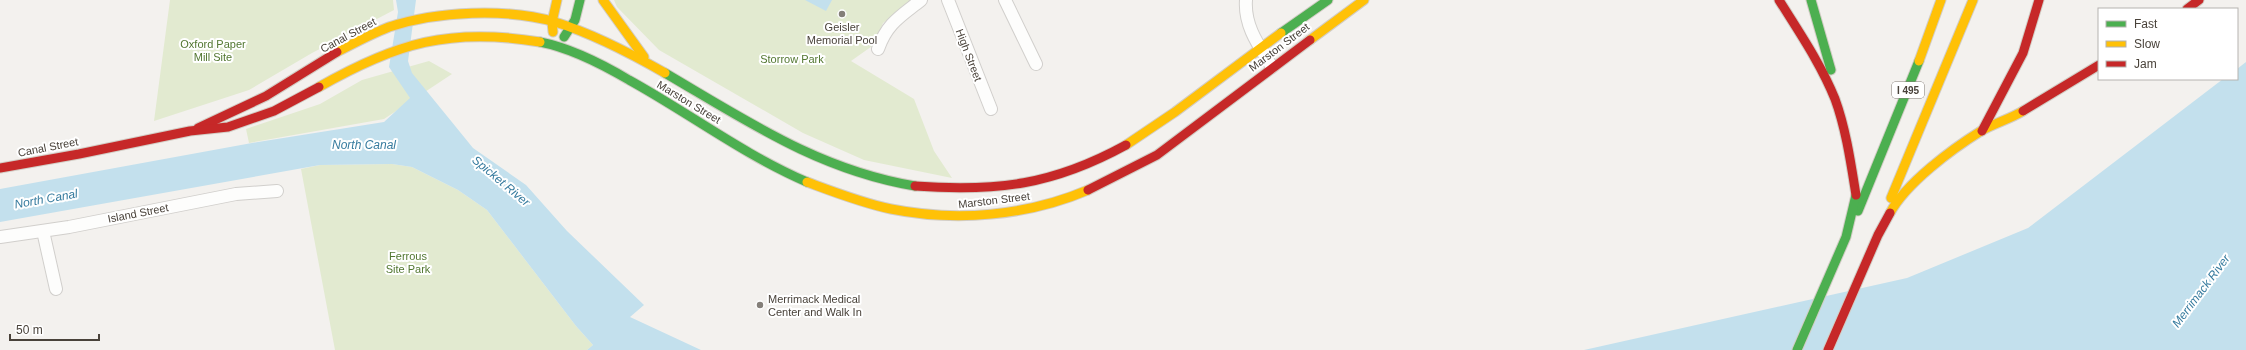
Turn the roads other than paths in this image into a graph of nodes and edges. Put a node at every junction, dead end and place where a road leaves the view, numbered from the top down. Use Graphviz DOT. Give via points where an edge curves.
graph roads {
  1 [pos="557,0"];
  2 [pos="580,0"];
  3 [pos="602,0"];
  4 [pos="921,0"];
  5 [pos="948,0"];
  6 [pos="1005,0"];
  7 [pos="1246,0"];
  8 [pos="1328,0"];
  9 [pos="1364,0"];
  10 [pos="1779,0"];
  11 [pos="1812,0"];
  12 [pos="1941,0"];
  13 [pos="1973,0"];
  14 [pos="2039,0"];
  15 [pos="2199,0"];
  16 [pos="2188,8"];
  17 [pos="552,22"];
  18 [pos="572,28"];
  19 [pos="556,46"];
  20 [pos="878,48"];
  21 [pos="1261,49"];
  22 [pos="649,63"];
  23 [pos="1036,64"];
  24 [pos="2098,66"];
  25 [pos="1272,67"];
  26 [pos="1835,100"];
  27 [pos="991,109"];
  28 [pos="195,129"];
  29 [pos="1982,131"];
  30 [pos="0,168"];
  31 [pos="277,191"];
  32 [pos="43,231"];
  33 [pos="0,236"];
  34 [pos="56,289"];
  35 [pos="1798,350"];
  36 [pos="1824,350"];
  37 [pos="1828,350"];
  1 -- 17 [label="main road"];
  2 -- 18 [label="main road" via="579,12"];
  3 -- 22 [label="main road"];
  4 -- 20 [label="street" via="889,26"];
  5 -- 27 [label="street, High Street"];
  6 -- 23 [label="street"];
  7 -- 21 [label="street" via="1249,26"];
  8 -- 21 [label="main road, Marston Street"];
  9 -- 25 [label="main road, Marston Street"];
  10 -- 26 [label="main road" via="1818,64"];
  11 -- 26 [label="main road" via="1835,85"];
  12 -- 35 [label="main road, I 495" via="1872,179"];
  13 -- 36 [label="main road, I 495" via="1902,175"];
  14 -- 29 [label="main road" via="2022,60"];
  15 -- 16 [label="main road"];
  17 -- 18 [label="main road, Marston Street"];
  17 -- 19 [label="main road"];
  17 -- 28 [label="main road, Canal Street" via="492,14 445,16 382,29 343,49 268,95"];
  18 -- 19 [label="main road"];
  18 -- 22 [label="main road, Marston Street" via="613,44"];
  19 -- 25 [label="main road, Marston Street" via="586,58 640,87 753,156 844,198 909,213 969,217 1043,206 1076,195 1123,174 1157,155"];
  19 -- 28 [label="main road, Canal Street" via="500,37 447,39 407,47 359,65 271,114 220,129"];
  21 -- 22 [label="main road, Marston Street" via="1150,131 1090,164 1042,181 1010,187 958,189 929,189 879,180 831,165 739,118"];
  21 -- 25 [label="street"];
  24 -- 29 [label="main road" via="2010,119"];
  26 -- 35 [label="main road" via="1851,160 1856,196 1846,237"];
  28 -- 30 [label="main road, Canal Street"];
  29 -- 37 [label="main road" via="1920,176 1897,200 1878,235"];
  31 -- 32 [label="street, Island Street" via="236,194"];
  32 -- 33 [label="street, Island Street"];
  32 -- 34 [label="street"];
}
